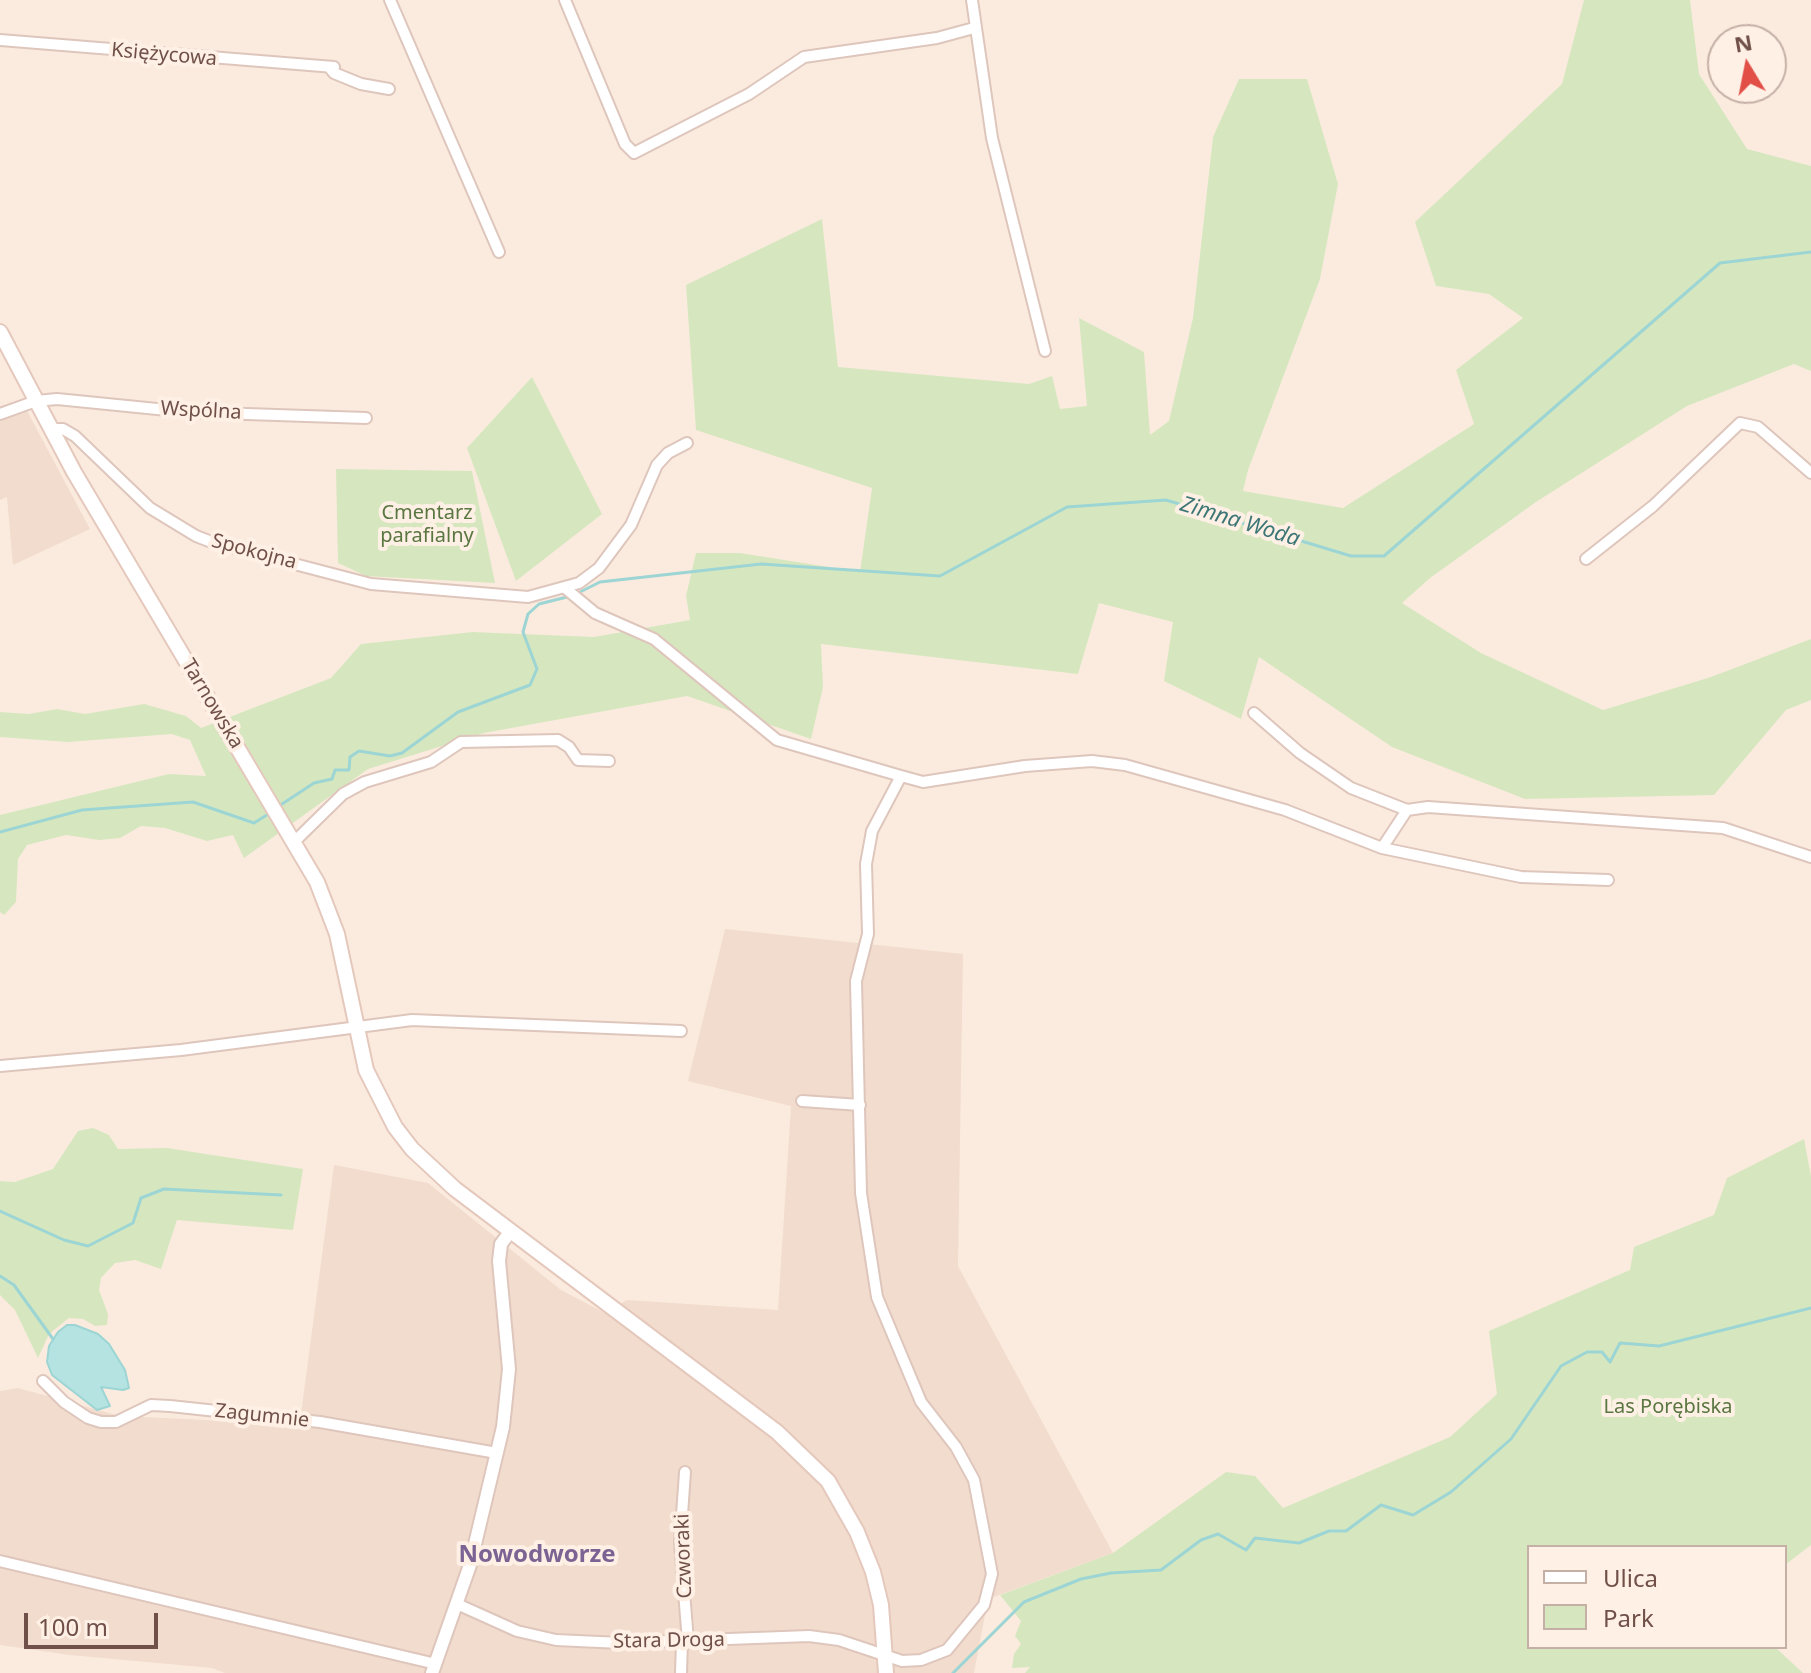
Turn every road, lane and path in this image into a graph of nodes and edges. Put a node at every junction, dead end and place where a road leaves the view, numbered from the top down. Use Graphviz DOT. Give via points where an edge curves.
graph roads {
  1 [pos="390,0"];
  2 [pos="565,0"];
  3 [pos="972,0"];
  4 [pos="974,28"];
  5 [pos="0,40"];
  6 [pos="389,89"];
  7 [pos="499,252"];
  8 [pos="0,332"];
  9 [pos="1045,351"];
  10 [pos="36,401"];
  11 [pos="0,414"];
  12 [pos="366,418"];
  13 [pos="51,429"];
  14 [pos="687,443"];
  15 [pos="1811,473"];
  16 [pos="1586,559"];
  17 [pos="565,588"];
  18 [pos="1254,713"];
  19 [pos="609,761"];
  20 [pos="901,776"];
  21 [pos="1407,810"];
  22 [pos="295,841"];
  23 [pos="1382,848"];
  24 [pos="1811,857"];
  25 [pos="1608,880"];
  26 [pos="354,1024"];
  27 [pos="681,1031"];
  28 [pos="0,1066"];
  29 [pos="802,1101"];
  30 [pos="860,1105"];
  31 [pos="510,1232"];
  32 [pos="43,1381"];
  33 [pos="497,1453"];
  34 [pos="685,1472"];
  35 [pos="0,1561"];
  36 [pos="457,1604"];
  37 [pos="685,1641"];
  38 [pos="885,1657"];
  39 [pos="434,1668"];
  40 [pos="681,1673"];
  41 [pos="886,1673"];
  1 -- 7 [label="street"];
  2 -- 4 [label="street" via="625,144 634,153 749,94 804,57"];
  3 -- 4 [label="street"];
  4 -- 9 [label="street" via="992,138"];
  5 -- 6 [label="street, Księżycowa" via="331,67 361,84"];
  8 -- 10 [label="main road, Tarnowska"];
  10 -- 11 [label="street"];
  10 -- 12 [label="street, Wspólna"];
  10 -- 13 [label="main road, Tarnowska"];
  13 -- 17 [label="street, Spokojna" via="75,436 135,497 196,536 371,584 528,597"];
  13 -- 22 [label="main road, Tarnowska"];
  14 -- 17 [label="street, Spokojna" via="657,465 631,525 609,557 589,577"];
  15 -- 16 [label="street" via="1758,427 1740,423 1653,506"];
  17 -- 20 [label="street" via="595,613 654,639 777,740"];
  18 -- 21 [label="street" via="1351,788"];
  19 -- 22 [label="street" via="578,760 558,740 461,742 431,762 343,794"];
  20 -- 23 [label="street" via="938,781 1025,766 1092,761 1125,765 1285,810"];
  20 -- 30 [label="street, Stara Droga" via="872,831 866,864 868,934 856,981"];
  21 -- 23 [label="street"];
  21 -- 24 [label="street" via="1499,811 1723,828"];
  22 -- 26 [label="main road, Tarnowska" via="331,915"];
  23 -- 25 [label="street" via="1521,877"];
  26 -- 27 [label="street" via="448,1020"];
  26 -- 28 [label="street" via="181,1050"];
  26 -- 31 [label="main road, Tarnowska" via="376,1094 412,1149"];
  29 -- 30 [label="street"];
  30 -- 38 [label="street, Stara Droga" via="861,1193 877,1297 921,1402 969,1466 992,1574 976,1618 947,1650 921,1660"];
  31 -- 33 [label="street" via="499,1253 509,1369"];
  31 -- 38 [label="main road, Tarnowska" via="777,1432 828,1481 873,1572"];
  32 -- 33 [label="street, Zagumnie" via="64,1402 101,1422 116,1422 151,1405 170,1406 320,1422"];
  33 -- 36 [label="street"];
  34 -- 37 [label="street, Czworaki" via="680,1543"];
  35 -- 39 [label="street"];
  36 -- 37 [label="street, Stara Droga" via="537,1637"];
  36 -- 39 [label="street"];
  37 -- 38 [label="street, Stara Droga" via="809,1636 839,1640"];
  37 -- 40 [label="street, Czworaki"];
  38 -- 41 [label="main road, Tarnowska"];
}
